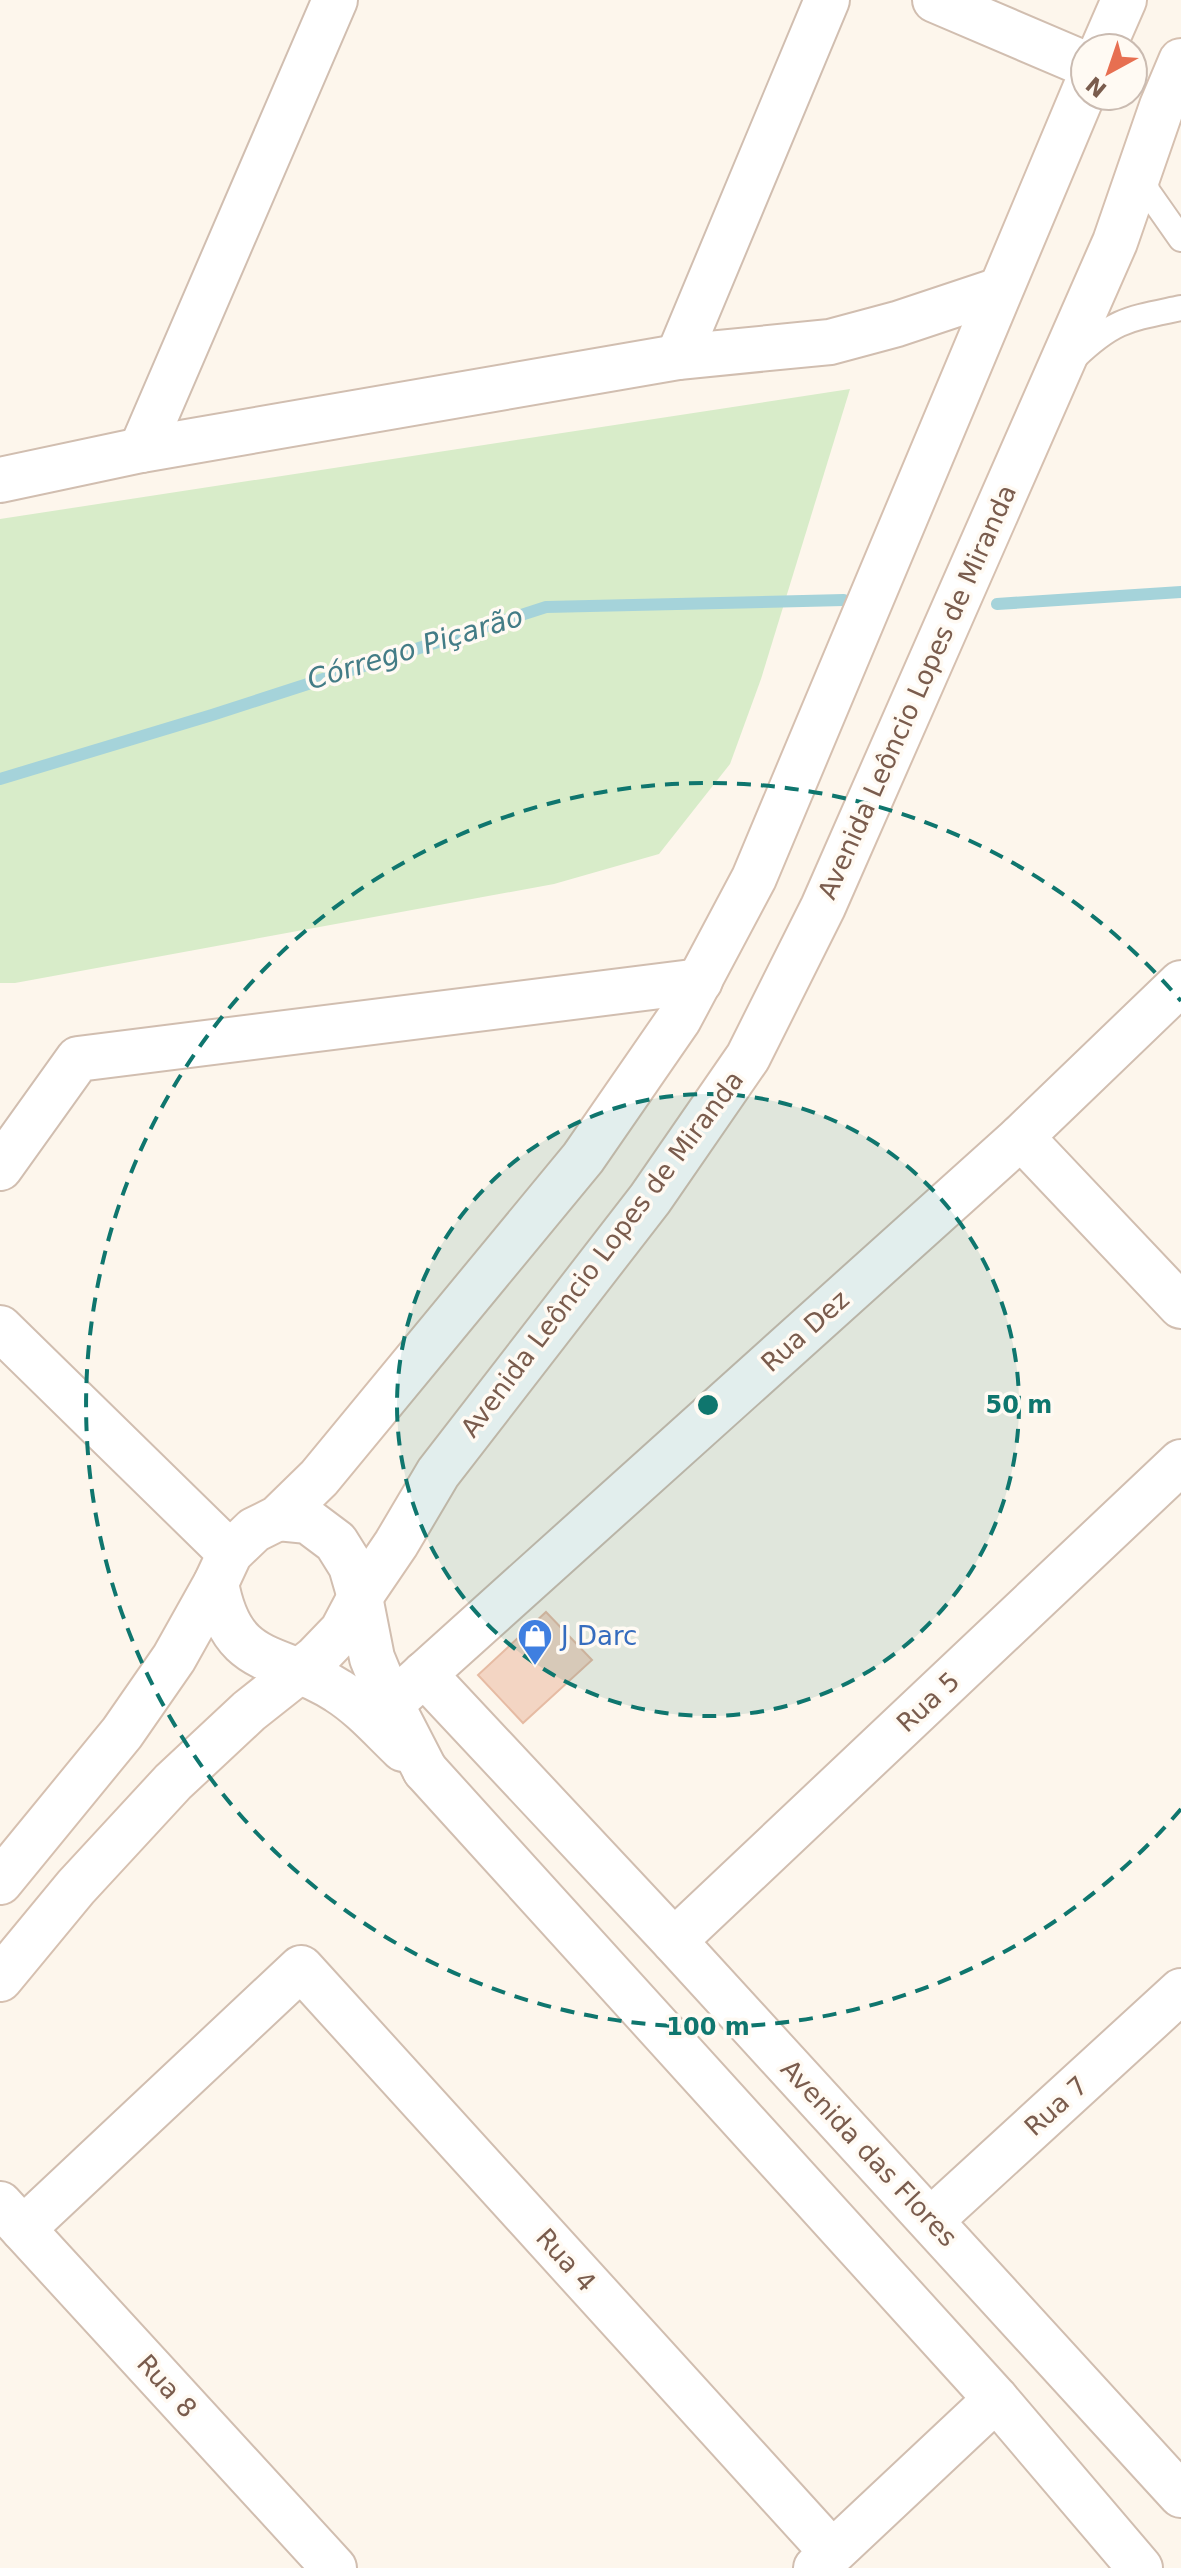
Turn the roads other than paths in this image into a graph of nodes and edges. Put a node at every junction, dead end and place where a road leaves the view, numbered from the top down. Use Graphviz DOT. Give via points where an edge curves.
graph roads {
  1 [pos="335,0"];
  2 [pos="827,0"];
  3 [pos="935,0"];
  4 [pos="1124,0"];
  5 [pos="1110,32"];
  6 [pos="1069,57"];
  7 [pos="1181,61"];
  8 [pos="1075,112"];
  9 [pos="1140,169"];
  10 [pos="1181,239"];
  11 [pos="999,290"];
  12 [pos="1181,308"];
  13 [pos="678,357"];
  14 [pos="1056,375"];
  15 [pos="141,450"];
  16 [pos="0,480"];
  17 [pos="700,981"];
  18 [pos="1181,983"];
  19 [pos="1021,1137"];
  20 [pos="0,1168"];
  21 [pos="1181,1306"];
  22 [pos="0,1328"];
  23 [pos="1181,1462"];
  24 [pos="278,1518"];
  25 [pos="223,1568"];
  26 [pos="360,1597"];
  27 [pos="296,1671"];
  28 [pos="424,1674"];
  29 [pos="391,1704"];
  30 [pos="425,1770"];
  31 [pos="0,1882"];
  32 [pos="674,1941"];
  33 [pos="0,1979"];
  34 [pos="1181,1991"];
  35 [pos="11,2216"];
  36 [pos="931,2220"];
  37 [pos="996,2399"];
  38 [pos="1181,2495"];
  39 [pos="824,2560"];
  40 [pos="334,2568"];
  41 [pos="1140,2568"];
  1 -- 15 [label="street"];
  2 -- 13 [label="street"];
  3 -- 6 [label="street"];
  4 -- 5 [label="street"];
  7 -- 9 [label="street, Avenida Leôncio Lopes de Miranda"];
  8 -- 11 [label="street"];
  9 -- 10 [label="lane" via="1148,192"];
  9 -- 14 [label="street, Avenida Leôncio Lopes de Miranda" via="1115,242"];
  11 -- 13 [label="street" via="830,342"];
  11 -- 17 [label="street" via="754,878"];
  12 -- 14 [label="lane" via="1126,320 1101,333"];
  13 -- 15 [label="street"];
  14 -- 26 [label="street, Avenida Leôncio Lopes de Miranda" via="823,907 748,1057 650,1199 438,1473"];
  15 -- 16 [label="street"];
  17 -- 20 [label="street" via="78,1059"];
  17 -- 24 [label="street" via="583,1158 319,1478"];
  18 -- 19 [label="street, Rua Dez"];
  19 -- 21 [label="street"];
  19 -- 28 [label="street, Rua Dez"];
  22 -- 25 [label="street"];
  23 -- 32 [label="street, Rua 5"];
  24 -- 25 [label="street" via="254,1530"];
  24 -- 26 [label="street" via="308,1521 336,1542 351,1566"];
  25 -- 27 [label="street" via="221,1610 237,1638 268,1661"];
  25 -- 31 [label="street" via="174,1658 122,1733"];
  26 -- 27 [label="street, Avenida Leôncio Lopes de Miranda" via="342,1631"];
  26 -- 29 [label="street" via="372,1658"];
  27 -- 30 [label="street" via="340,1692"];
  27 -- 33 [label="street, Avenida Leôncio Lopes de Miranda" via="173,1782"];
  28 -- 29 [label="street, Rua Dez"];
  28 -- 32 [label="street, Avenida das Flores"];
  29 -- 30 [label="street"];
  30 -- 37 [label="street"];
  32 -- 36 [label="street, Avenida das Flores"];
  34 -- 36 [label="street, Rua 7"];
  35 -- 39 [label="street, Rua 4" via="301,1968"];
  35 -- 40 [label="street, Rua 8"];
  36 -- 38 [label="street, Avenida das Flores"];
  37 -- 39 [label="street"];
  37 -- 41 [label="street"];
}
